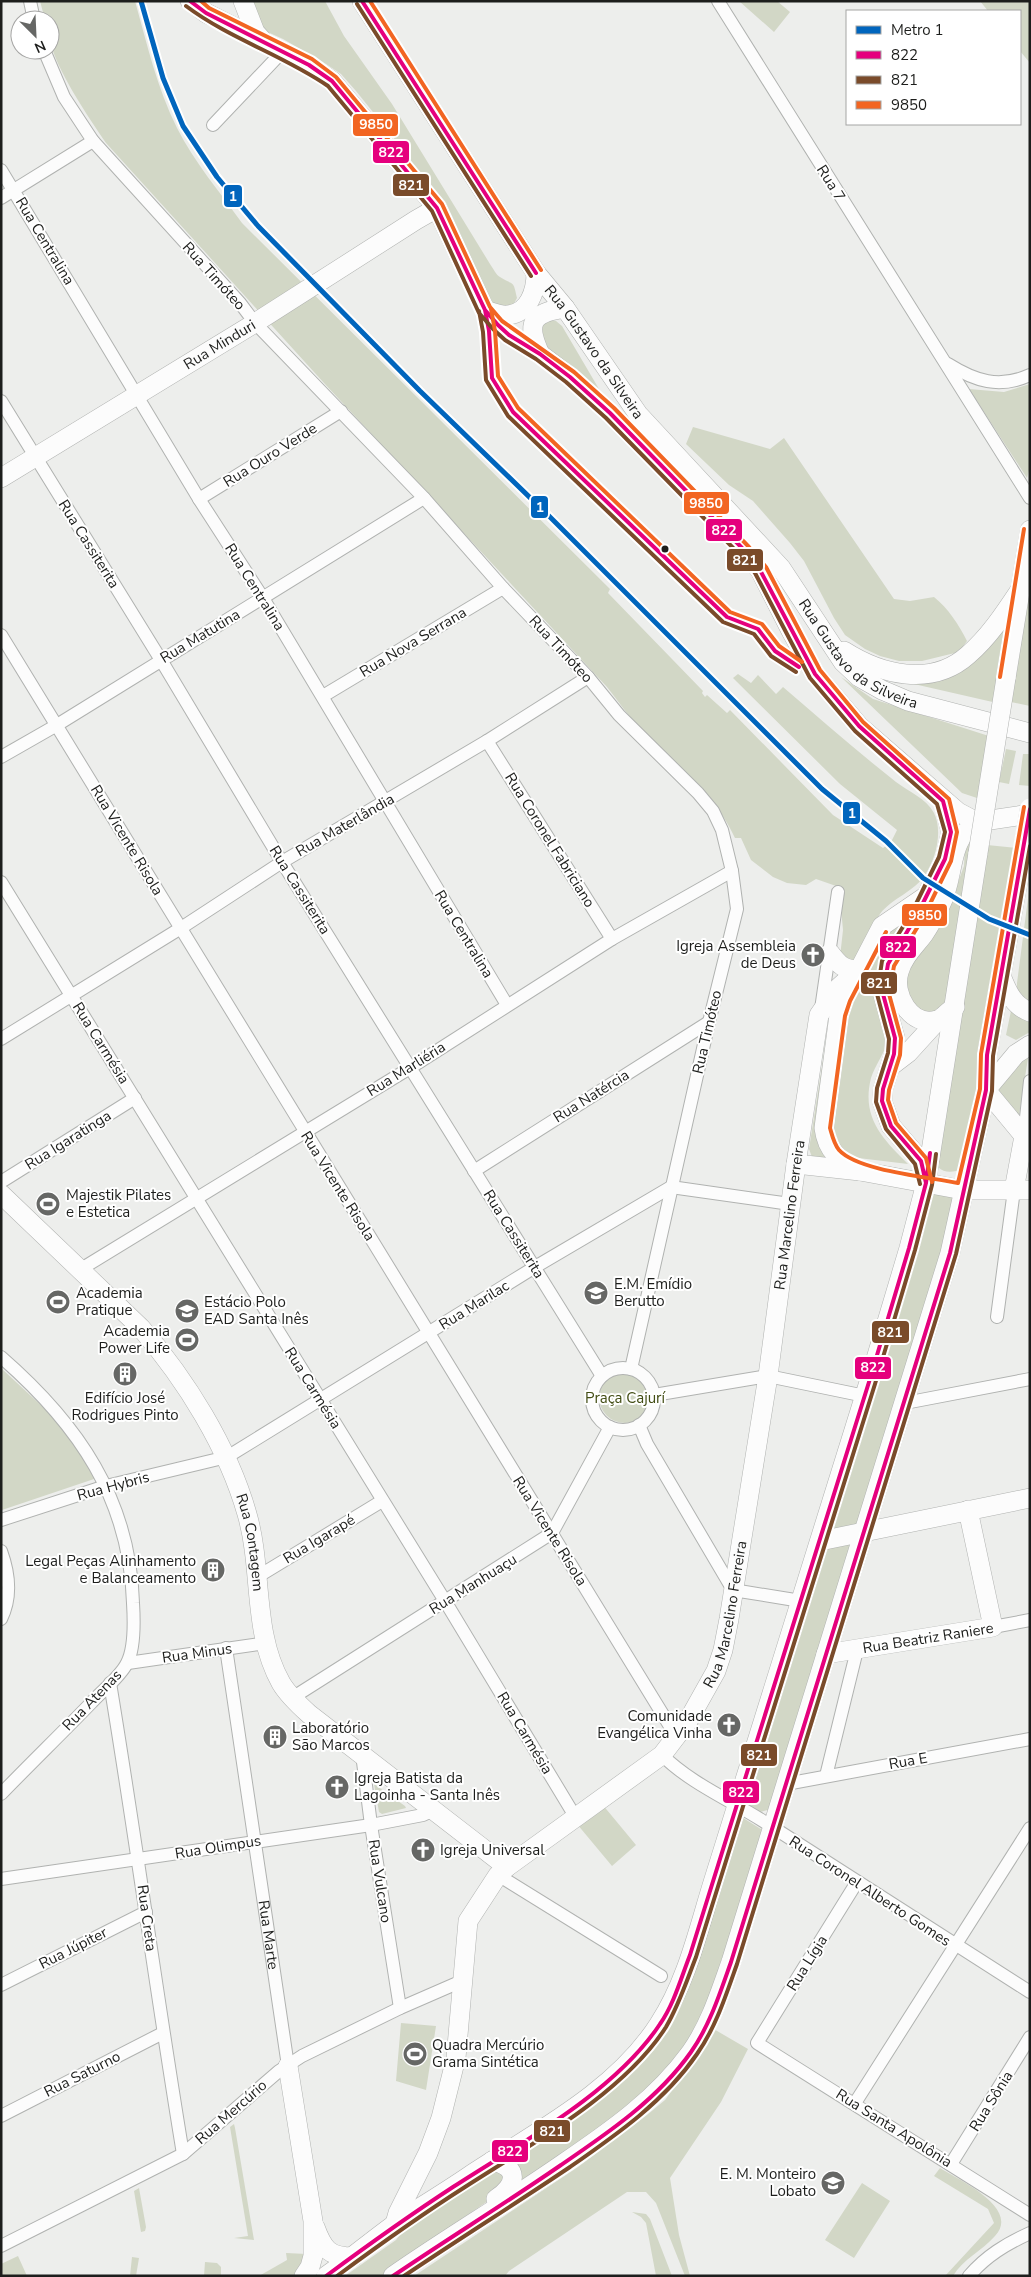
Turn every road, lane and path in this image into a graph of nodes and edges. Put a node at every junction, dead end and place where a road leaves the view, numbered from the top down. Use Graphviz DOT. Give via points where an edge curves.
graph roads {
  1 [pos="190,1"];
  2 [pos="243,1"];
  3 [pos="362,1"];
  4 [pos="718,1"];
  5 [pos="274,47"];
  6 [pos="48,60"];
  7 [pos="212,125"];
  8 [pos="92,141"];
  9 [pos="1,170"];
  10 [pos="14,190"];
  11 [pos="1,198"];
  12 [pos="437,208"];
  13 [pos="536,273"];
  14 [pos="564,308"];
  15 [pos="485,310"];
  16 [pos="260,320"];
  17 [pos="540,354"];
  18 [pos="946,363"];
  19 [pos="1030,375"];
  20 [pos="978,380"];
  21 [pos="962,390"];
  22 [pos="137,396"];
  23 [pos="1,401"];
  24 [pos="341,411"];
  25 [pos="36,457"];
  26 [pos="1,478"];
  27 [pos="424,498"];
  28 [pos="1030,498"];
  29 [pos="199,499"];
  30 [pos="1030,530"];
  31 [pos="1022,587"];
  32 [pos="503,588"];
  33 [pos="263,598"];
  34 [pos="1,635"];
  35 [pos="825,637"];
  36 [pos="161,660"];
  37 [pos="588,677"];
  38 [pos="323,696"];
  39 [pos="57,725"];
  40 [pos="1030,733"];
  41 [pos="487,741"];
  42 [pos="1,757"];
  43 [pos="944,801"];
  44 [pos="385,802"];
  45 [pos="1030,808"];
  46 [pos="1030,814"];
  47 [pos="977,822"];
  48 [pos="282,862"];
  49 [pos="732,871"];
  50 [pos="1,882"];
  51 [pos="838,892"];
  52 [pos="928,894"];
  53 [pos="5,896"];
  54 [pos="181,928"];
  55 [pos="612,939"];
  56 [pos="830,953"];
  57 [pos="858,970"];
  58 [pos="1002,978"];
  59 [pos="72,996"];
  60 [pos="507,1005"];
  61 [pos="955,1007"];
  62 [pos="1030,1012"];
  63 [pos="819,1015"];
  64 [pos="938,1020"];
  65 [pos="709,1022"];
  66 [pos="1,1039"];
  67 [pos="1030,1045"];
  68 [pos="891,1066"];
  69 [pos="410,1068"];
  70 [pos="1030,1081"];
  71 [pos="986,1090"];
  72 [pos="135,1098"];
  73 [pos="305,1132"];
  74 [pos="1024,1136"];
  75 [pos="796,1164"];
  76 [pos="474,1171"];
  77 [pos="860,1171"];
  78 [pos="1,1182"];
  79 [pos="926,1183"];
  80 [pos="672,1187"];
  81 [pos="963,1190"];
  82 [pos="1022,1190"];
  83 [pos="1,1194"];
  84 [pos="197,1200"];
  85 [pos="790,1204"];
  86 [pos="535,1267"];
  87 [pos="81,1269"];
  88 [pos="997,1317"];
  89 [pos="428,1332"];
  90 [pos="1,1357"];
  91 [pos="631,1368"];
  92 [pos="602,1376"];
  93 [pos="768,1376"];
  94 [pos="1030,1379"];
  95 [pos="654,1395"];
  96 [pos="864,1396"];
  97 [pos="320,1400"];
  98 [pos="905,1403"];
  99 [pos="639,1426"];
  100 [pos="610,1427"];
  101 [pos="227,1456"];
  102 [pos="106,1486"];
  103 [pos="1030,1498"];
  104 [pos="382,1501"];
  105 [pos="968,1510"];
  106 [pos="1,1520"];
  107 [pos="865,1532"];
  108 [pos="552,1533"];
  109 [pos="820,1541"];
  110 [pos="1,1551"];
  111 [pos="257,1577"];
  112 [pos="733,1590"];
  113 [pos="801,1600"];
  114 [pos="445,1601"];
  115 [pos="1,1619"];
  116 [pos="1030,1620"];
  117 [pos="993,1627"];
  118 [pos="266,1643"];
  119 [pos="226,1648"];
  120 [pos="857,1650"];
  121 [pos="826,1654"];
  122 [pos="128,1663"];
  123 [pos="110,1683"];
  124 [pos="292,1698"];
  125 [pos="676,1736"];
  126 [pos="1030,1739"];
  127 [pos="362,1754"];
  128 [pos="662,1755"];
  129 [pos="826,1776"];
  130 [pos="786,1784"];
  131 [pos="1,1794"];
  132 [pos="737,1807"];
  133 [pos="434,1810"];
  134 [pos="576,1818"];
  135 [pos="371,1825"];
  136 [pos="772,1828"];
  137 [pos="1030,1828"];
  138 [pos="254,1841"];
  139 [pos="139,1859"];
  140 [pos="503,1871"];
  141 [pos="1,1879"];
  142 [pos="857,1882"];
  143 [pos="146,1912"];
  144 [pos="956,1946"];
  145 [pos="660,1976"];
  146 [pos="462,1981"];
  147 [pos="1,1985"];
  148 [pos="1030,1992"];
  149 [pos="400,2008"];
  150 [pos="163,2033"];
  151 [pos="1030,2037"];
  152 [pos="757,2043"];
  153 [pos="288,2066"];
  154 [pos="855,2103"];
  155 [pos="1,2116"];
  156 [pos="183,2154"];
  157 [pos="492,2161"];
  158 [pos="951,2164"];
  159 [pos="1030,2215"];
  160 [pos="313,2221"];
  161 [pos="395,2225"];
  162 [pos="468,2227"];
  163 [pos="1030,2233"];
  164 [pos="1,2246"];
  165 [pos="353,2257"];
  166 [pos="304,2276"];
  167 [pos="326,2276"];
  168 [pos="341,2276"];
  169 [pos="393,2276"];
  170 [pos="969,2276"];
  1 -- 5 [label="main road" via="206,13"];
  2 -- 5 [label="main road" via="256,32"];
  3 -- 13 [label="main road, Rua Gustavo da Silveira"];
  4 -- 18 [label="street, Rua 7"];
  5 -- 7 [label="street"];
  5 -- 12 [label="main road" via="332,81"];
  6 -- 8 [label="street, Rua Timóteo" via="64,97"];
  8 -- 10 [label="street"];
  8 -- 16 [label="street, Rua Timóteo" via="240,303"];
  9 -- 10 [label="street, Rua Centralina"];
  10 -- 11 [label="street"];
  10 -- 22 [label="street, Rua Centralina"];
  12 -- 15 [label="main road"];
  12 -- 16 [label="main road, Rua Minduri"];
  13 -- 14 [label="main road, Rua Gustavo da Silveira"];
  13 -- 15 [label="main road" via="536,286 526,307 508,315"];
  14 -- 17 [label="main road" via="545,311 536,318 532,331"];
  14 -- 35 [label="main road, Rua Gustavo da Silveira" via="638,414 781,568"];
  15 -- 17 [label="main road" via="509,336"];
  16 -- 22 [label="main road, Rua Minduri"];
  16 -- 24 [label="street, Rua Timóteo"];
  17 -- 43 [label="main road" via="610,413 745,551 760,570 816,674 859,726"];
  18 -- 20 [label="street, Rua 7"];
  18 -- 21 [label="street, Rua 7"];
  19 -- 20 [label="street, Rua 7" via="999,384"];
  20 -- 21 [label="street"];
  21 -- 28 [label="street, Rua 7"];
  22 -- 25 [label="main road, Rua Minduri"];
  22 -- 29 [label="street, Rua Centralina"];
  23 -- 25 [label="street, Rua Cassiterita"];
  24 -- 27 [label="street, Rua Timóteo"];
  24 -- 29 [label="street, Rua Ouro Verde"];
  25 -- 26 [label="main road, Rua Minduri"];
  25 -- 36 [label="street, Rua Cassiterita"];
  27 -- 32 [label="street, Rua Timóteo"];
  27 -- 33 [label="street, Rua Matutina"];
  29 -- 33 [label="street, Rua Centralina"];
  30 -- 31 [label="main road"];
  31 -- 35 [label="main road" via="1000,619 966,657 930,673 901,675 876,668 862,663"];
  31 -- 61 [label="main road, bridge"];
  32 -- 37 [label="street, Rua Timóteo"];
  32 -- 38 [label="street, Rua Nova Serrana"];
  33 -- 36 [label="street, Rua Matutina"];
  33 -- 38 [label="street, Rua Centralina"];
  34 -- 39 [label="street, Rua Vicente Risola"];
  35 -- 40 [label="main road, Rua Gustavo da Silveira" via="859,677 882,690 908,701"];
  36 -- 39 [label="street, Rua Matutina"];
  36 -- 48 [label="street, Rua Cassiterita"];
  37 -- 41 [label="street, Rua Materlândia"];
  37 -- 49 [label="street, Rua Timóteo" via="619,715 713,811 722,830"];
  38 -- 44 [label="street, Rua Centralina"];
  39 -- 42 [label="street, Rua Matutina"];
  39 -- 54 [label="street, Rua Vicente Risola"];
  41 -- 44 [label="street, Rua Materlândia"];
  41 -- 55 [label="street, Rua Coronel Fabriciano"];
  43 -- 47 [label="main road"];
  43 -- 52 [label="main road" via="951,832 945,859"];
  44 -- 48 [label="street, Rua Materlândia"];
  44 -- 60 [label="street, Rua Centralina"];
  45 -- 58 [label="main road, bridge"];
  46 -- 47 [label="main road"];
  47 -- 64 [label="main road" via="960,840 941,904 898,973 898,988 906,1010 926,1021"];
  48 -- 54 [label="street, Rua Materlândia"];
  48 -- 69 [label="street, Rua Cassiterita"];
  49 -- 55 [label="street, Rua Marliéria"];
  49 -- 65 [label="street, Rua Timóteo" via="737,909"];
  50 -- 53 [label="street, Rua Carmésia"];
  51 -- 56 [label="street, Rua Marcelino Ferreira"];
  52 -- 57 [label="main road" via="882,926"];
  52 -- 68 [label="main road" via="888,964 884,980 883,994 895,1038"];
  53 -- 59 [label="street, Rua Carmésia"];
  54 -- 59 [label="street, Rua Materlândia"];
  54 -- 73 [label="street, Rua Vicente Risola"];
  55 -- 60 [label="street, Rua Marliéria"];
  56 -- 57 [label="main road" via="847,970"];
  56 -- 63 [label="street, Rua Marcelino Ferreira"];
  57 -- 63 [label="main road" via="838,988"];
  57 -- 77 [label="main road" via="839,1015 824,1128 834,1154"];
  58 -- 62 [label="main road" via="1013,1001"];
  58 -- 71 [label="main road" via="987,1055"];
  59 -- 66 [label="street, Rua Materlândia"];
  59 -- 72 [label="street, Rua Carmésia"];
  60 -- 69 [label="street, Rua Marliéria"];
  61 -- 64 [label="main road"];
  61 -- 79 [label="main road"];
  63 -- 75 [label="main road, Rua Marcelino Ferreira"];
  64 -- 68 [label="main road" via="908,1053"];
  65 -- 76 [label="street, Rua Natércia"];
  65 -- 80 [label="street, Rua Timóteo"];
  67 -- 71 [label="main road" via="1016,1054"];
  68 -- 79 [label="main road" via="883,1089 886,1116 895,1132 921,1162"];
  69 -- 73 [label="street, Rua Marliéria"];
  69 -- 76 [label="street, Rua Cassiterita"];
  70 -- 74 [label="street"];
  71 -- 74 [label="main road"];
  71 -- 81 [label="main road"];
  72 -- 78 [label="street, Rua Igaratinga"];
  72 -- 84 [label="street, Rua Carmésia"];
  73 -- 84 [label="street, Rua Marliéria"];
  73 -- 89 [label="street, Rua Vicente Risola"];
  74 -- 82 [label="main road"];
  75 -- 77 [label="main road"];
  75 -- 85 [label="main road, Rua Marcelino Ferreira"];
  76 -- 86 [label="street, Rua Cassiterita"];
  77 -- 79 [label="main road"];
  79 -- 81 [label="main road"];
  79 -- 96 [label="main road"];
  80 -- 85 [label="street"];
  80 -- 86 [label="street, Rua Marilac"];
  80 -- 91 [label="street, Rua Timóteo"];
  81 -- 82 [label="main road"];
  81 -- 98 [label="main road" via="950,1253"];
  82 -- 88 [label="street"];
  83 -- 87 [label="main road, Rua Contagem"];
  84 -- 87 [label="street, Rua Marliéria"];
  84 -- 97 [label="street, Rua Carmésia"];
  85 -- 93 [label="main road, Rua Marcelino Ferreira"];
  86 -- 89 [label="street, Rua Marilac"];
  86 -- 92 [label="street, Rua Cassiterita"];
  87 -- 101 [label="main road, Rua Contagem" via="162,1352"];
  89 -- 97 [label="street, Rua Marilac"];
  89 -- 108 [label="street, Rua Vicente Risola"];
  90 -- 102 [label="street, Rua Atenas" via="60,1417 84,1448"];
  91 -- 92 [label="street" via="615,1369"];
  91 -- 95 [label="street" via="647,1378"];
  92 -- 100 [label="street" via="596,1383 592,1399 597,1416"];
  93 -- 95 [label="street"];
  93 -- 96 [label="street"];
  93 -- 112 [label="main road, Rua Marcelino Ferreira"];
  94 -- 98 [label="street"];
  95 -- 99 [label="street" via="651,1412"];
  96 -- 109 [label="main road"];
  97 -- 101 [label="street, Rua Marilac"];
  97 -- 104 [label="street, Rua Carmésia"];
  98 -- 107 [label="main road"];
  99 -- 100 [label="street" via="620,1430"];
  99 -- 112 [label="street"];
  100 -- 108 [label="street, Rua Manhuaçu"];
  101 -- 102 [label="street, Rua Hybris"];
  101 -- 111 [label="main road, Rua Contagem" via="248,1515"];
  102 -- 106 [label="street, Rua Hybris"];
  102 -- 122 [label="street, Rua Atenas" via="121,1521 133,1584 133,1633"];
  103 -- 105 [label="main road"];
  104 -- 111 [label="street, Rua Igarapé"];
  104 -- 114 [label="street, Rua Carmésia"];
  105 -- 107 [label="main road"];
  105 -- 117 [label="main road"];
  107 -- 109 [label="main road"];
  107 -- 121 [label="main road"];
  108 -- 114 [label="street, Rua Manhuaçu"];
  108 -- 125 [label="street, Rua Vicente Risola"];
  109 -- 113 [label="main road"];
  110 -- 115 [label="street" via="8,1582 8,1605"];
  111 -- 118 [label="main road, Rua Contagem"];
  112 -- 113 [label="street"];
  112 -- 125 [label="main road, Rua Marcelino Ferreira" via="723,1650 716,1671"];
  113 -- 132 [label="main road"];
  114 -- 124 [label="street, Rua Manhuaçu"];
  114 -- 134 [label="street, Rua Carmésia"];
  116 -- 117 [label="street, Rua Beatriz Raniere"];
  117 -- 120 [label="main road, Rua Beatriz Raniere"];
  118 -- 119 [label="street, Rua Minus"];
  118 -- 124 [label="main road, Rua Contagem" via="274,1669"];
  119 -- 122 [label="street, Rua Minus"];
  119 -- 138 [label="street, Rua Marte"];
  120 -- 121 [label="main road, Rua Beatriz Raniere"];
  120 -- 129 [label="street"];
  121 -- 130 [label="main road"];
  122 -- 123 [label="street, Rua Atenas"];
  123 -- 131 [label="street, Rua Atenas"];
  123 -- 139 [label="street, Rua Creta"];
  124 -- 127 [label="main road, Rua Contagem"];
  125 -- 128 [label="main road, Rua Marcelino Ferreira"];
  126 -- 129 [label="street, Rua E"];
  127 -- 133 [label="main road, Rua Contagem"];
  127 -- 135 [label="street, Rua Vulcano"];
  128 -- 132 [label="street, Rua Coronel Alberto Gomes"];
  128 -- 134 [label="main road, Rua Marcelino Ferreira"];
  129 -- 130 [label="street, Rua E"];
  130 -- 136 [label="main road"];
  132 -- 136 [label="street, Rua Coronel Alberto Gomes"];
  132 -- 157 [label="main road" via="681,1981 670,2008 652,2036 601,2088"];
  133 -- 135 [label="street, Rua Olimpus"];
  133 -- 140 [label="main road, Rua Contagem"];
  134 -- 140 [label="main road, Rua Marcelino Ferreira"];
  135 -- 138 [label="street, Rua Olimpus"];
  135 -- 149 [label="street, Rua Vulcano"];
  136 -- 142 [label="street, Rua Coronel Alberto Gomes"];
  136 -- 162 [label="main road" via="721,1991 703,2032 679,2068 651,2099 613,2129"];
  137 -- 144 [label="street"];
  138 -- 139 [label="street, Rua Olimpus"];
  138 -- 153 [label="street, Rua Marte"];
  139 -- 141 [label="street, Rua Olimpus"];
  139 -- 143 [label="street, Rua Creta"];
  140 -- 145 [label="street"];
  140 -- 146 [label="main road, Rua Marcelino Ferreira" via="468,1922"];
  142 -- 144 [label="street, Rua Coronel Alberto Gomes"];
  142 -- 152 [label="street, Rua Lígia"];
  143 -- 147 [label="street, Rua Júpiter"];
  143 -- 150 [label="street, Rua Creta"];
  144 -- 148 [label="street, Rua Coronel Alberto Gomes"];
  144 -- 154 [label="street"];
  146 -- 149 [label="street, Rua Mercúrio"];
  146 -- 161 [label="main road, Rua Marcelino Ferreira" via="456,2058 441,2118"];
  149 -- 153 [label="street, Rua Mercúrio"];
  150 -- 155 [label="street, Rua Saturno"];
  150 -- 156 [label="street, Rua Creta"];
  151 -- 158 [label="street, Rua Sônia"];
  152 -- 154 [label="street, Rua Santa Apolônia"];
  153 -- 156 [label="street, Rua Mercúrio"];
  153 -- 160 [label="main road, Rua Marte" via="308,2152"];
  154 -- 158 [label="street, Rua Santa Apolônia"];
  156 -- 164 [label="street, Rua Mercúrio"];
  157 -- 161 [label="main road"];
  157 -- 162 [label="main road" via="507,2167 512,2182 508,2191 471,2217"];
  158 -- 159 [label="street, Rua Santa Apolônia"];
  160 -- 165 [label="main road, Rua Marte" via="326,2248 340,2257"];
  160 -- 166 [label="main road, Rua Marte" via="313,2256"];
  161 -- 165 [label="main road"];
  161 -- 168 [label="main road" via="386,2243"];
  162 -- 169 [label="main road"];
  163 -- 170 [label="street" via="1004,2245"];
  165 -- 167 [label="main road"];
}
